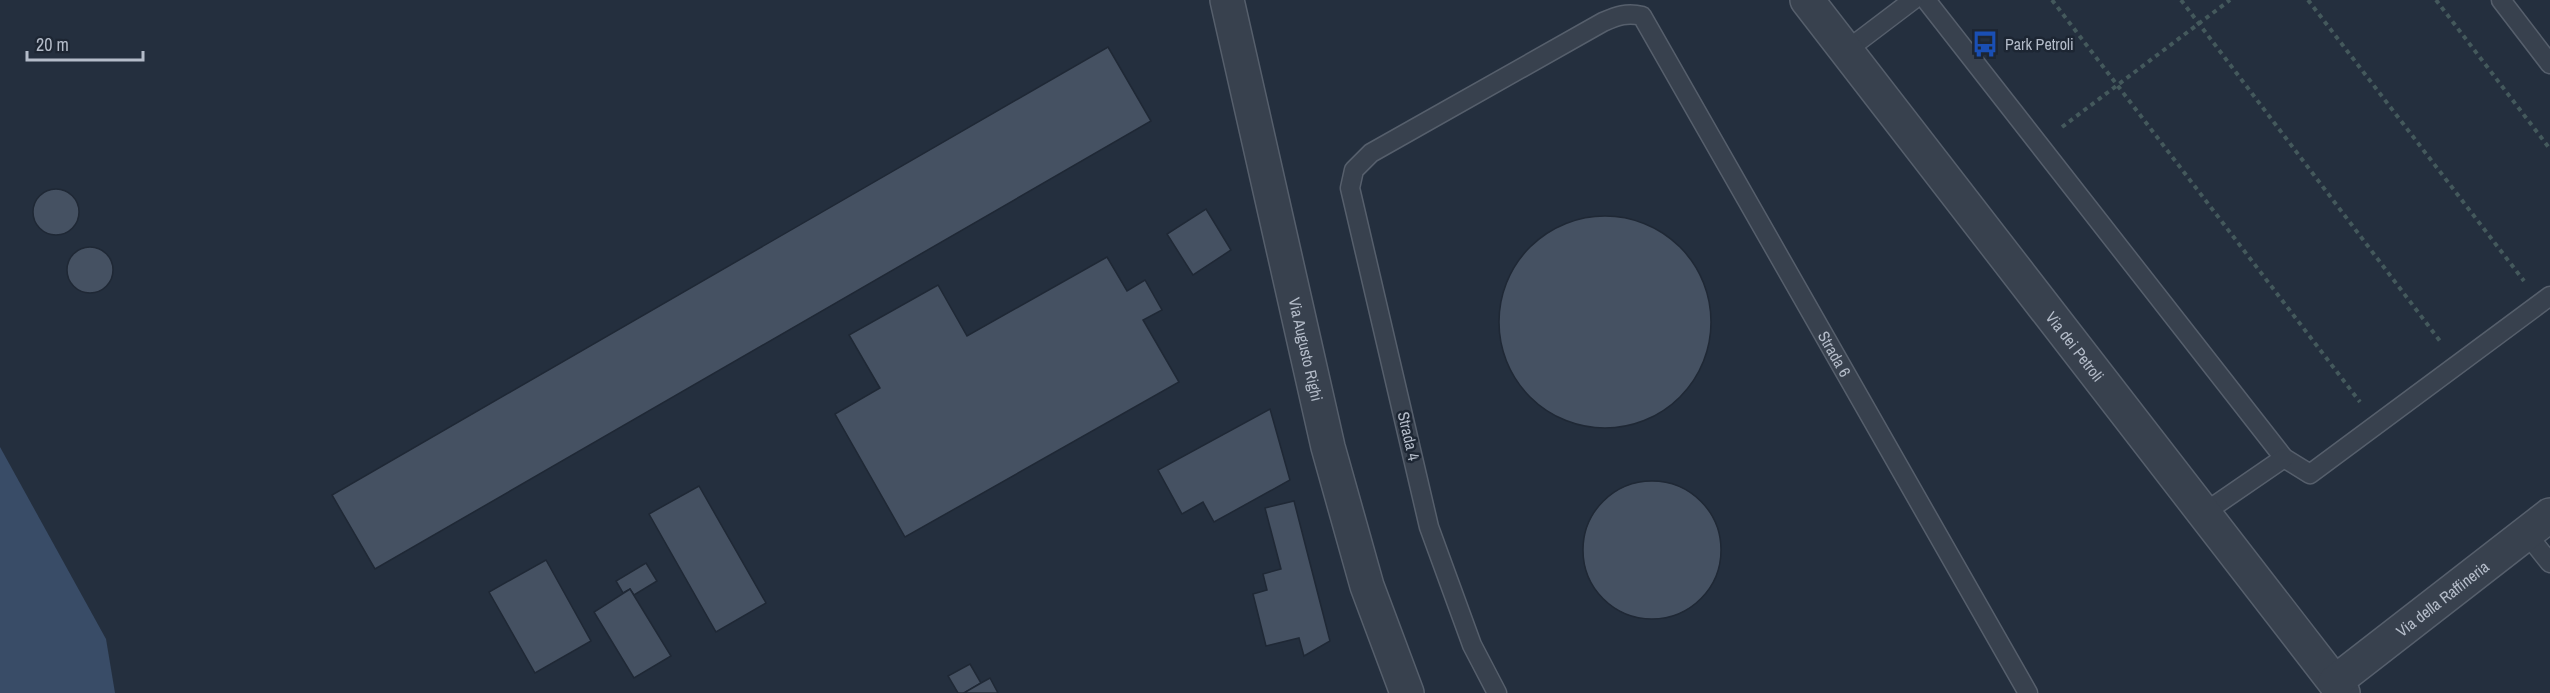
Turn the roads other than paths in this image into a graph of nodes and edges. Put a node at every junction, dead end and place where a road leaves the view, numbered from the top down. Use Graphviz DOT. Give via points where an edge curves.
graph roads {
  1 [pos="1227,0"];
  2 [pos="1913,0"];
  3 [pos="1926,0"];
  4 [pos="2501,0"];
  5 [pos="1812,6"];
  6 [pos="1642,16"];
  7 [pos="1847,50"];
  8 [pos="2550,64"];
  9 [pos="2545,299"];
  10 [pos="2284,458"];
  11 [pos="2204,513"];
  12 [pos="2538,524"];
  13 [pos="2550,563"];
  14 [pos="2339,687"];
  15 [pos="1407,693"];
  16 [pos="1497,693"];
  17 [pos="2028,693"];
  1 -- 15 [label="street, Via Augusto Righi" via="1328,447 1367,586"];
  2 -- 7 [label="lane"];
  3 -- 10 [label="lane"];
  4 -- 8 [label="lane"];
  5 -- 7 [label="street, Via dei Petroli"];
  6 -- 16 [label="lane, Strada 4" via="1621,14 1603,22 1371,153 1354,170 1350,188 1429,527 1473,645"];
  6 -- 17 [label="lane, Strada 6"];
  7 -- 11 [label="street, Via dei Petroli"];
  9 -- 10 [label="lane" via="2310,474"];
  10 -- 11 [label="lane"];
  11 -- 14 [label="street, Via dei Petroli"];
  12 -- 13 [label="lane"];
  12 -- 14 [label="street, Via della Raffineria"];
}
